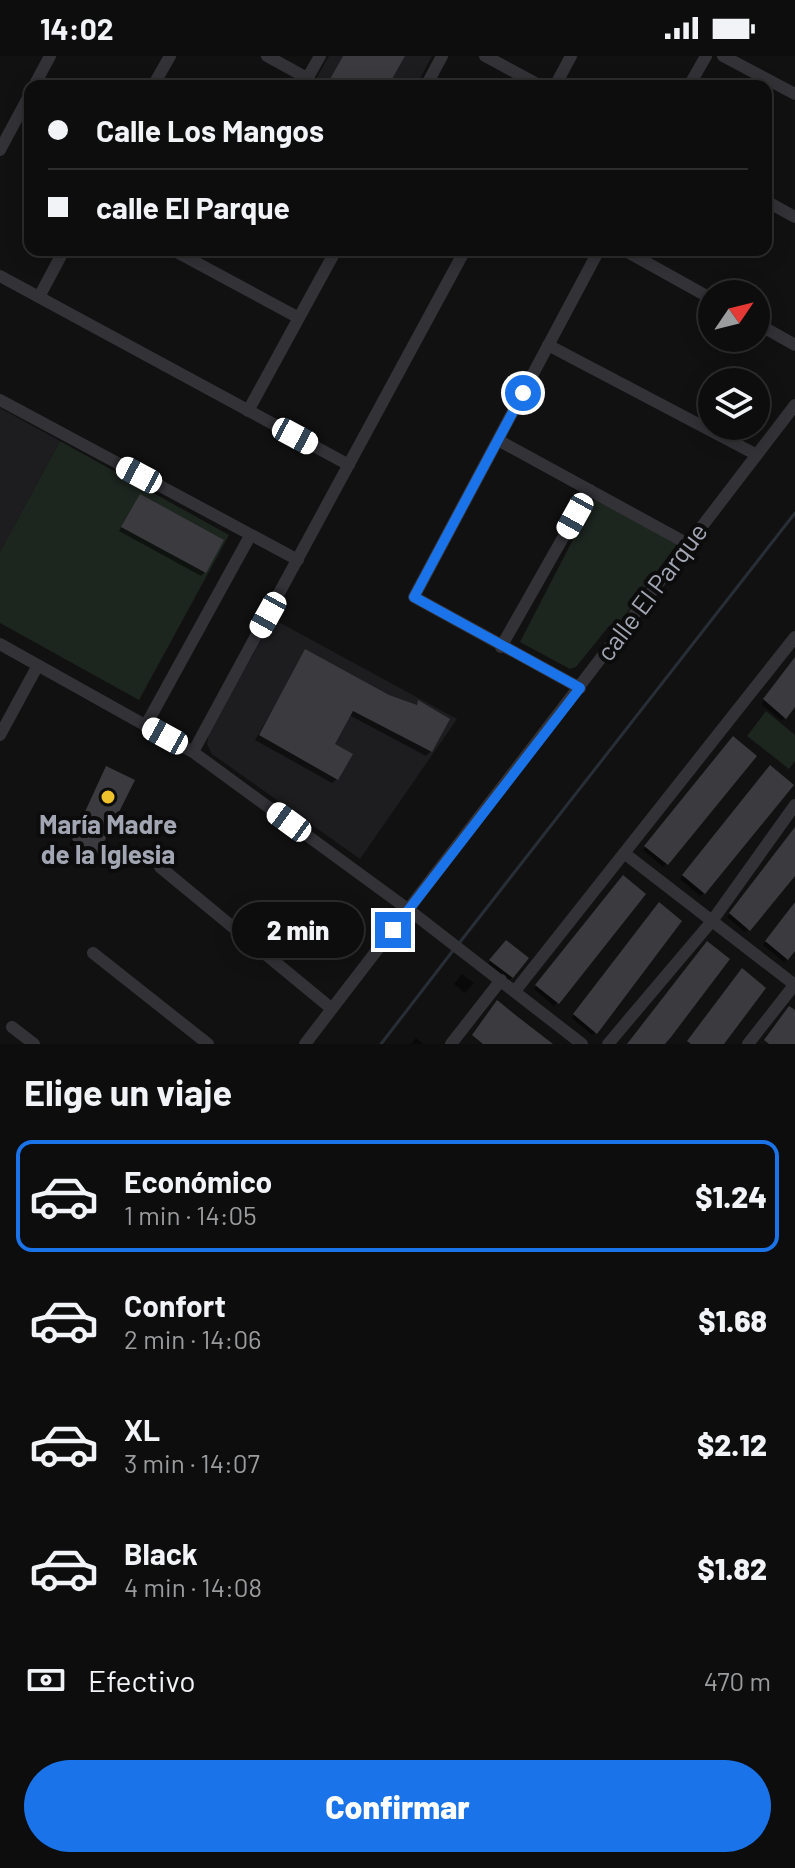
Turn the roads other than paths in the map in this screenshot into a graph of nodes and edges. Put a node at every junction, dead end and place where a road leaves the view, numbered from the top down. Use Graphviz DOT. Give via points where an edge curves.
graph roads {
  1 [pos="50,56"];
  2 [pos="170,56"];
  3 [pos="267,56"];
  4 [pos="320,56"];
  5 [pos="442,56"];
  6 [pos="485,56"];
  7 [pos="571,56"];
  8 [pos="706,56"];
  9 [pos="723,56"];
  10 [pos="37,80"];
  11 [pos="156,80"];
  12 [pos="302,80"];
  13 [pos="306,80"];
  14 [pos="429,80"];
  15 [pos="530,80"];
  16 [pos="558,80"];
  17 [pos="692,80"];
  18 [pos="768,80"];
  19 [pos="772,82"];
  20 [pos="795,94"];
  21 [pos="24,105"];
  22 [pos="0,150"];
  23 [pos="772,204"];
  24 [pos="795,217"];
  25 [pos="61,256"];
  26 [pos="184,256"];
  27 [pos="333,256"];
  28 [pos="462,256"];
  29 [pos="596,256"];
  30 [pos="635,256"];
  31 [pos="0,276"];
  32 [pos="698,291"];
  33 [pos="39,297"];
  34 [pos="299,318"];
  35 [pos="770,331"];
  36 [pos="548,345"];
  37 [pos="795,345"];
  38 [pos="0,400"];
  39 [pos="795,405"];
  40 [pos="248,411"];
  41 [pos="498,440"];
  42 [pos="757,455"];
  43 [pos="349,465"];
  44 [pos="590,490"];
  45 [pos="250,536"];
  46 [pos="688,544"];
  47 [pos="298,560"];
  48 [pos="795,637"];
  49 [pos="0,644"];
  50 [pos="501,647"];
  51 [pos="38,665"];
  52 [pos="580,688"];
  53 [pos="146,725"];
  54 [pos="0,735"];
  55 [pos="193,752"];
  56 [pos="795,805"];
  57 [pos="624,853"];
  58 [pos="160,867"];
  59 [pos="409,910"];
  60 [pos="712,921"];
  61 [pos="93,953"];
  62 [pos="501,980"];
  63 [pos="795,985"];
  64 [pos="515,991"];
  65 [pos="332,1009"];
  66 [pos="12,1027"];
  67 [pos="457,1042"];
  68 [pos="34,1044"];
  69 [pos="208,1044"];
  70 [pos="305,1044"];
  71 [pos="582,1044"];
  72 [pos="608,1044"];
  73 [pos="748,1044"];
  1 -- 10 [label="street"];
  2 -- 11 [label="street"];
  3 -- 12 [label="street"];
  4 -- 13 [label="street"];
  5 -- 14 [label="street"];
  6 -- 15 [label="street"];
  7 -- 16 [label="street"];
  8 -- 17 [label="street"];
  9 -- 18 [label="street"];
  19 -- 20 [label="street"];
  21 -- 22 [label="street"];
  23 -- 24 [label="street"];
  25 -- 33 [label="street"];
  26 -- 34 [label="street"];
  27 -- 34 [label="street"];
  28 -- 43 [label="street"];
  29 -- 36 [label="street"];
  30 -- 32 [label="street"];
  31 -- 33 [label="street"];
  33 -- 40 [label="street"];
  34 -- 40 [label="street"];
  35 -- 37 [label="street"];
  36 -- 41 [label="street"];
  36 -- 42 [label="street"];
  38 -- 45 [label="street"];
  39 -- 42 [label="street, calle El Parque"];
  40 -- 43 [label="street"];
  41 -- 44 [label="street"];
  41 -- 50 [label="street" via="414,597"];
  42 -- 46 [label="street, calle El Parque"];
  43 -- 47 [label="street"];
  44 -- 46 [label="street"];
  44 -- 50 [label="street"];
  45 -- 47 [label="street"];
  45 -- 53 [label="street"];
  46 -- 52 [label="street, calle El Parque"];
  47 -- 55 [label="street"];
  48 -- 57 [label="street"];
  49 -- 51 [label="street"];
  50 -- 52 [label="street"];
  51 -- 53 [label="street"];
  51 -- 54 [label="street"];
  52 -- 59 [label="street, calle El Parque"];
  53 -- 55 [label="street"];
  55 -- 59 [label="street"];
  56 -- 60 [label="street"];
  57 -- 60 [label="street"];
  57 -- 64 [label="street"];
  58 -- 65 [label="street"];
  59 -- 62 [label="street"];
  59 -- 65 [label="street, calle El Parque"];
  60 -- 63 [label="street"];
  60 -- 72 [label="street"];
  61 -- 69 [label="street"];
  62 -- 64 [label="street"];
  62 -- 67 [label="street"];
  63 -- 73 [label="street"];
  64 -- 71 [label="street"];
  65 -- 70 [label="street, calle El Parque"];
  66 -- 68 [label="street"];
}
